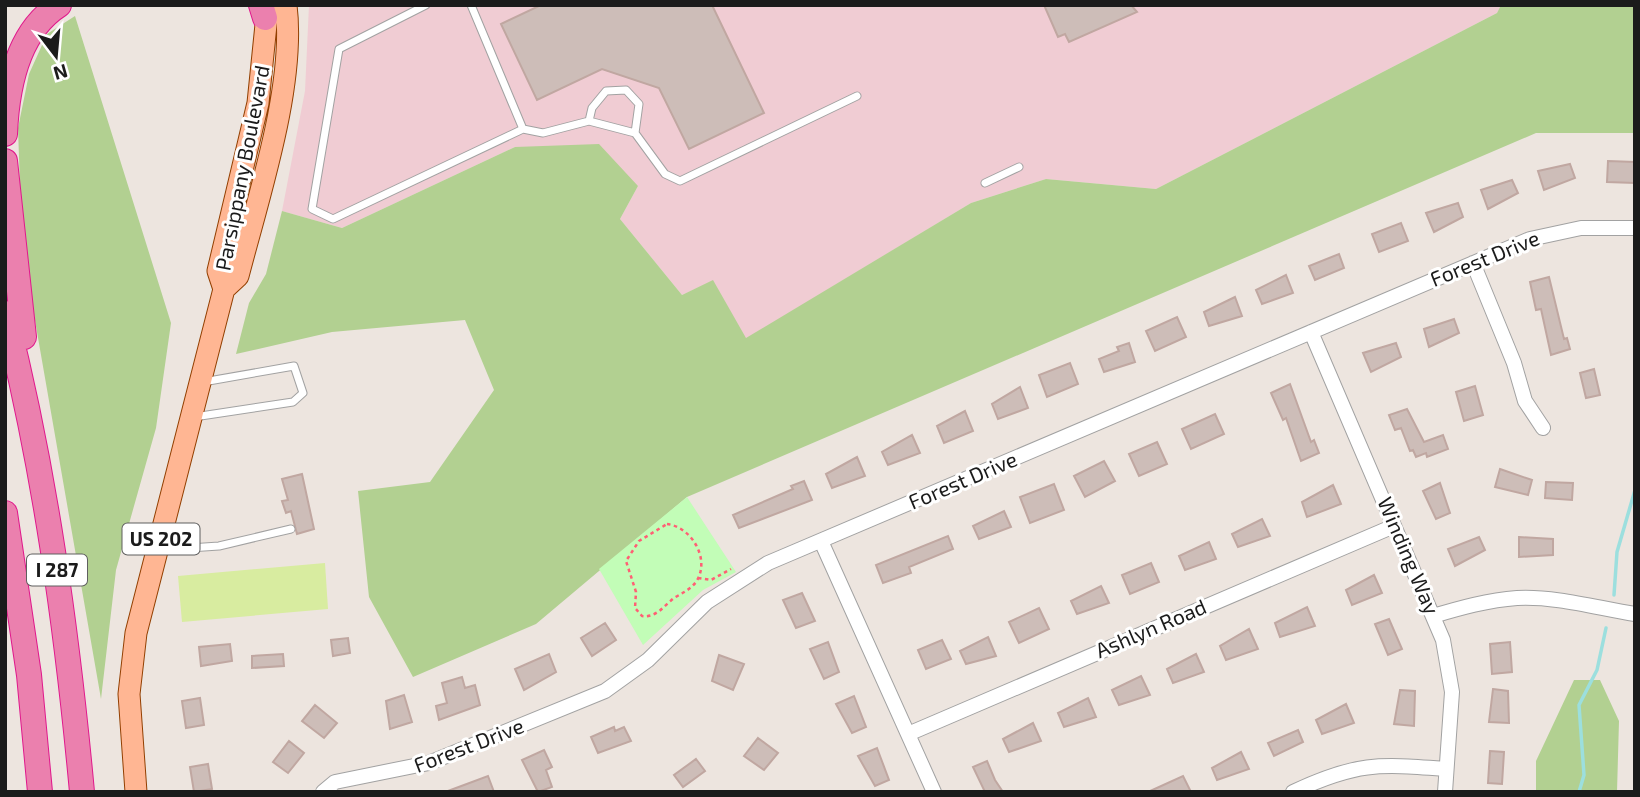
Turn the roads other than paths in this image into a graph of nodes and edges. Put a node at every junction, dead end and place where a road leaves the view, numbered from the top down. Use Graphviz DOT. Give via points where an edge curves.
graph roads {
  1 [pos="60,5"];
  2 [pos="426,5"];
  3 [pos="471,5"];
  4 [pos="270,8"];
  5 [pos="857,96"];
  6 [pos="589,121"];
  7 [pos="523,129"];
  8 [pos="635,133"];
  9 [pos="5,134"];
  10 [pos="5,161"];
  11 [pos="1019,167"];
  12 [pos="985,183"];
  13 [pos="1635,228"];
  14 [pos="1473,262"];
  15 [pos="5,313"];
  16 [pos="1311,332"];
  17 [pos="199,382"];
  18 [pos="190,418"];
  19 [pos="1544,428"];
  20 [pos="44,494"];
  21 [pos="5,513"];
  22 [pos="1394,526"];
  23 [pos="291,529"];
  24 [pos="821,541"];
  25 [pos="158,550"];
  26 [pos="1635,614"];
  27 [pos="1433,616"];
  28 [pos="908,734"];
  29 [pos="1446,769"];
  30 [pos="40,792"];
  31 [pos="82,792"];
  32 [pos="136,792"];
  33 [pos="323,792"];
  34 [pos="934,792"];
  35 [pos="1293,792"];
  36 [pos="1445,792"];
  1 -- 9 [label="highway" via="34,29 20,55"];
  2 -- 7 [label="lane" via="339,49 312,209 333,219"];
  3 -- 7 [label="lane"];
  4 -- 17 [label="main road, Parsippany Boulevard / US 202" via="258,103 218,271 224,289"];
  5 -- 8 [label="lane" via="680,181 665,174"];
  6 -- 7 [label="lane" via="544,133"];
  6 -- 8 [label="lane"];
  6 -- 8 [label="lane" via="592,108 606,91 626,89 639,104"];
  10 -- 20 [label="highway"];
  11 -- 12 [label="lane"];
  13 -- 14 [label="street, Forest Drive" via="1555,232"];
  14 -- 16 [label="street, Forest Drive"];
  14 -- 19 [label="street" via="1525,401"];
  15 -- 20 [label="highway, I 287"];
  16 -- 22 [label="street, Winding Way"];
  16 -- 24 [label="street, Forest Drive"];
  17 -- 18 [label="main road, Parsippany Boulevard / US 202"];
  17 -- 18 [label="lane" via="294,366 303,393 293,402"];
  18 -- 25 [label="main road, Parsippany Boulevard / US 202"];
  20 -- 31 [label="highway, I 287"];
  21 -- 30 [label="highway, I 287"];
  22 -- 27 [label="street, Winding Way"];
  22 -- 28 [label="street, Ashlyn Road"];
  23 -- 25 [label="lane" via="219,546"];
  24 -- 28 [label="street"];
  24 -- 33 [label="street, Forest Drive" via="737,581 605,691 429,763 335,782"];
  25 -- 32 [label="main road, Parsippany Boulevard / US 202" via="131,668 129,728"];
  26 -- 27 [label="street" via="1519,598"];
  27 -- 29 [label="street, Winding Way" via="1449,665 1452,692"];
  28 -- 34 [label="street"];
  29 -- 35 [label="street" via="1367,765 1343,770"];
  29 -- 36 [label="street, Winding Way"];
}
